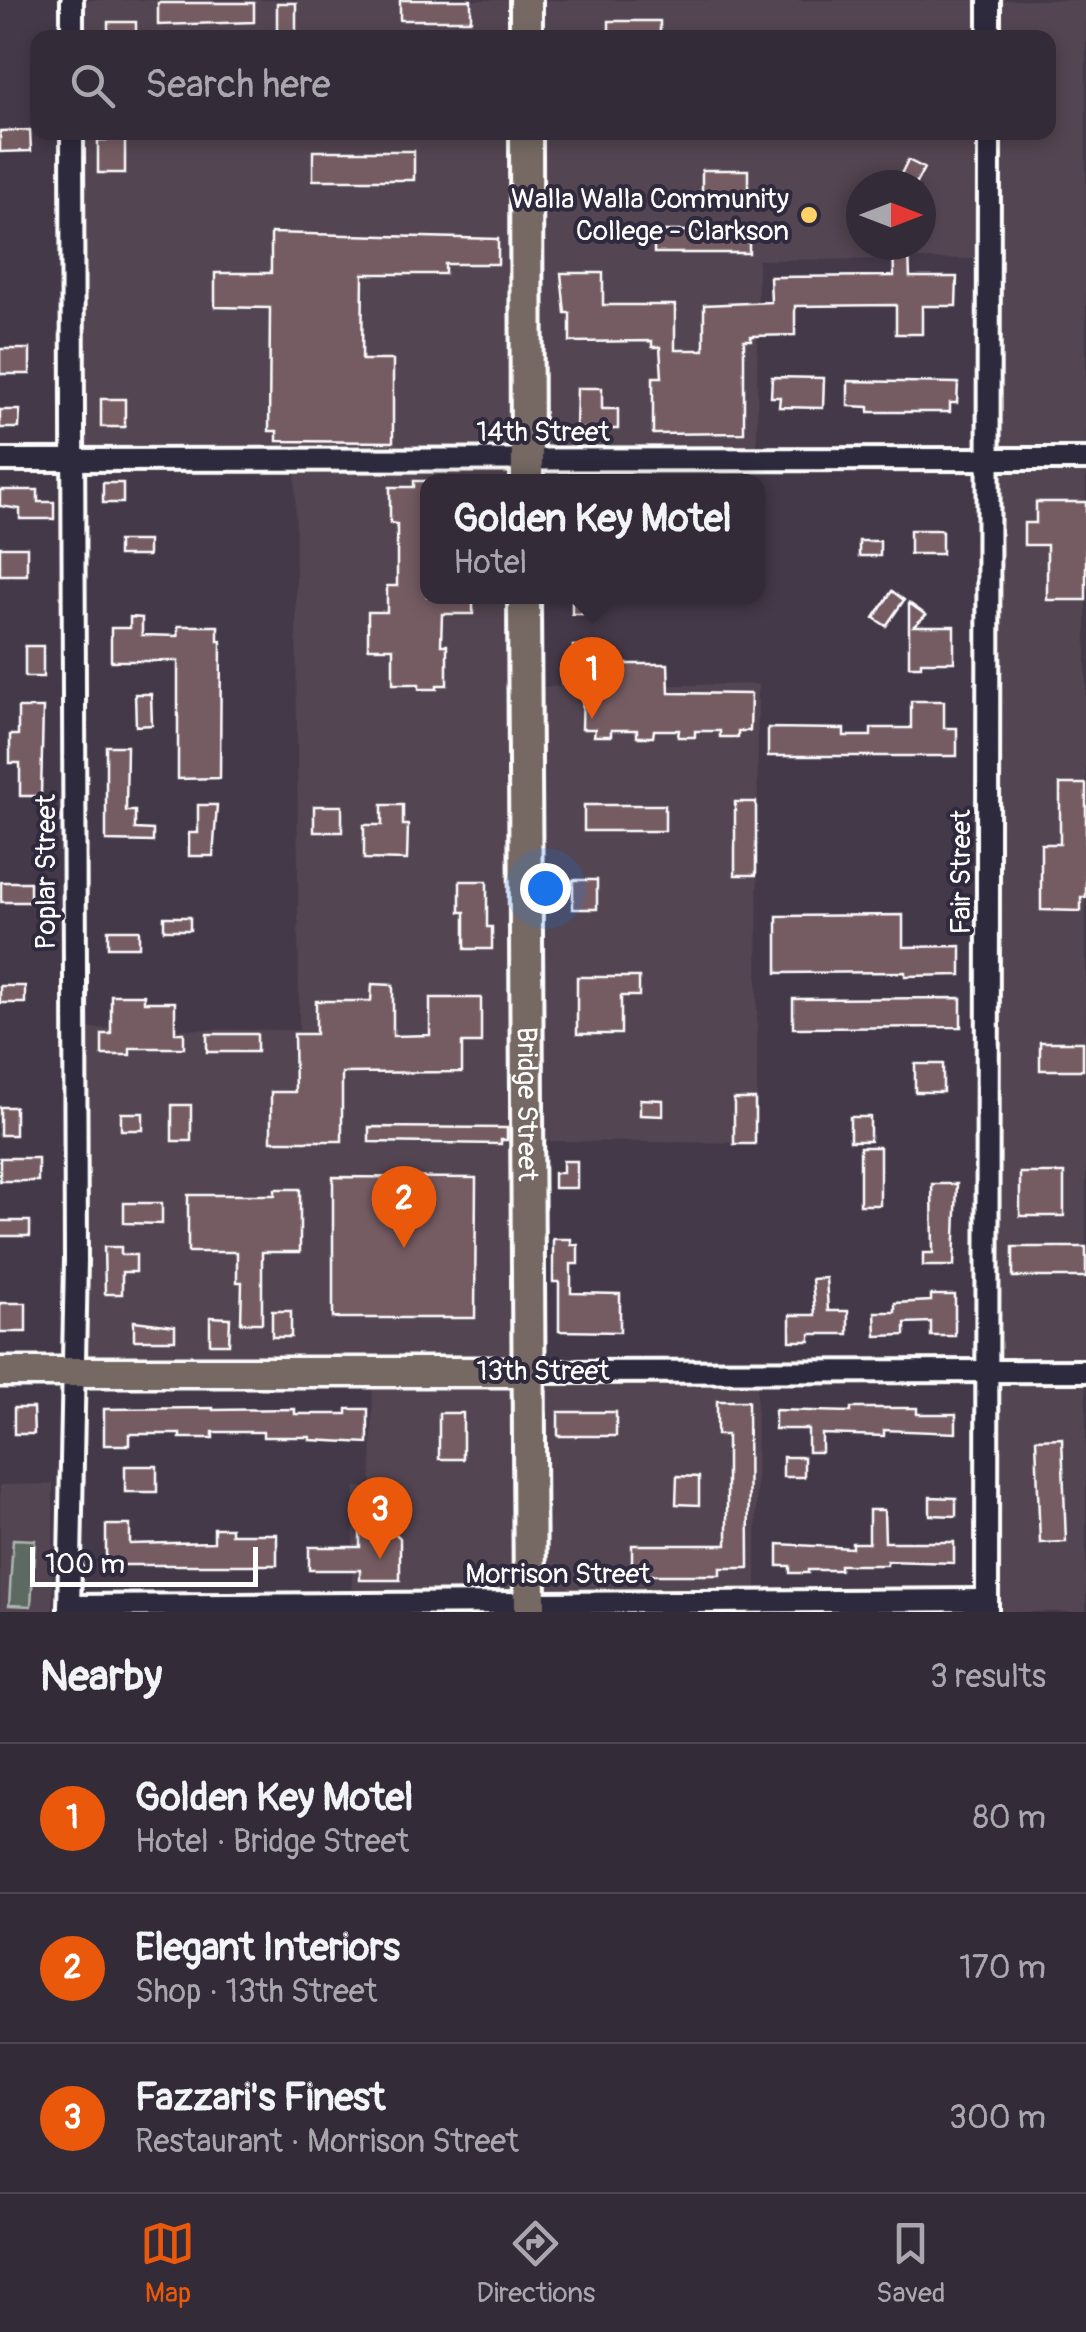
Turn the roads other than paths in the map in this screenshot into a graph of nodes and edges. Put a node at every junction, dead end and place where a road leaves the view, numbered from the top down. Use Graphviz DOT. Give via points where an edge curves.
graph roads {
  1 [pos="72,0"];
  2 [pos="526,0"];
  3 [pos="989,0"];
  4 [pos="72,30"];
  5 [pos="526,30"];
  6 [pos="989,30"];
  7 [pos="72,140"];
  8 [pos="526,140"];
  9 [pos="989,140"];
  10 [pos="1086,458"];
  11 [pos="0,460"];
  12 [pos="72,460"];
  13 [pos="988,460"];
  14 [pos="527,470"];
  15 [pos="524,604"];
  16 [pos="987,1371"];
  17 [pos="0,1372"];
  18 [pos="75,1372"];
  19 [pos="530,1372"];
  20 [pos="1086,1372"];
  21 [pos="987,1606"];
  22 [pos="530,1607"];
  23 [pos="69,1609"];
  1 -- 4 [label="street"];
  2 -- 5 [label="highway"];
  3 -- 6 [label="street"];
  7 -- 12 [label="street, Poplar Street"];
  8 -- 14 [label="highway"];
  9 -- 13 [label="street, Fair Street"];
  10 -- 13 [label="street, 14th Street"];
  11 -- 12 [label="street, 14th Street"];
  12 -- 14 [label="street, 14th Street"];
  12 -- 18 [label="street, Poplar Street"];
  13 -- 14 [label="street, 14th Street"];
  13 -- 16 [label="street, Fair Street"];
  15 -- 19 [label="highway, Bridge Street"];
  16 -- 19 [label="street, 13th Street"];
  16 -- 20 [label="street, 13th Street"];
  16 -- 21 [label="street, Fair Street"];
  17 -- 18 [label="main road, 13th Street"];
  18 -- 19 [label="main road, 13th Street"];
  18 -- 23 [label="street, Poplar Street"];
  19 -- 22 [label="highway, Bridge Street"];
  21 -- 22 [label="street, Morrison Street"];
  22 -- 23 [label="street, Morrison Street"];
}
